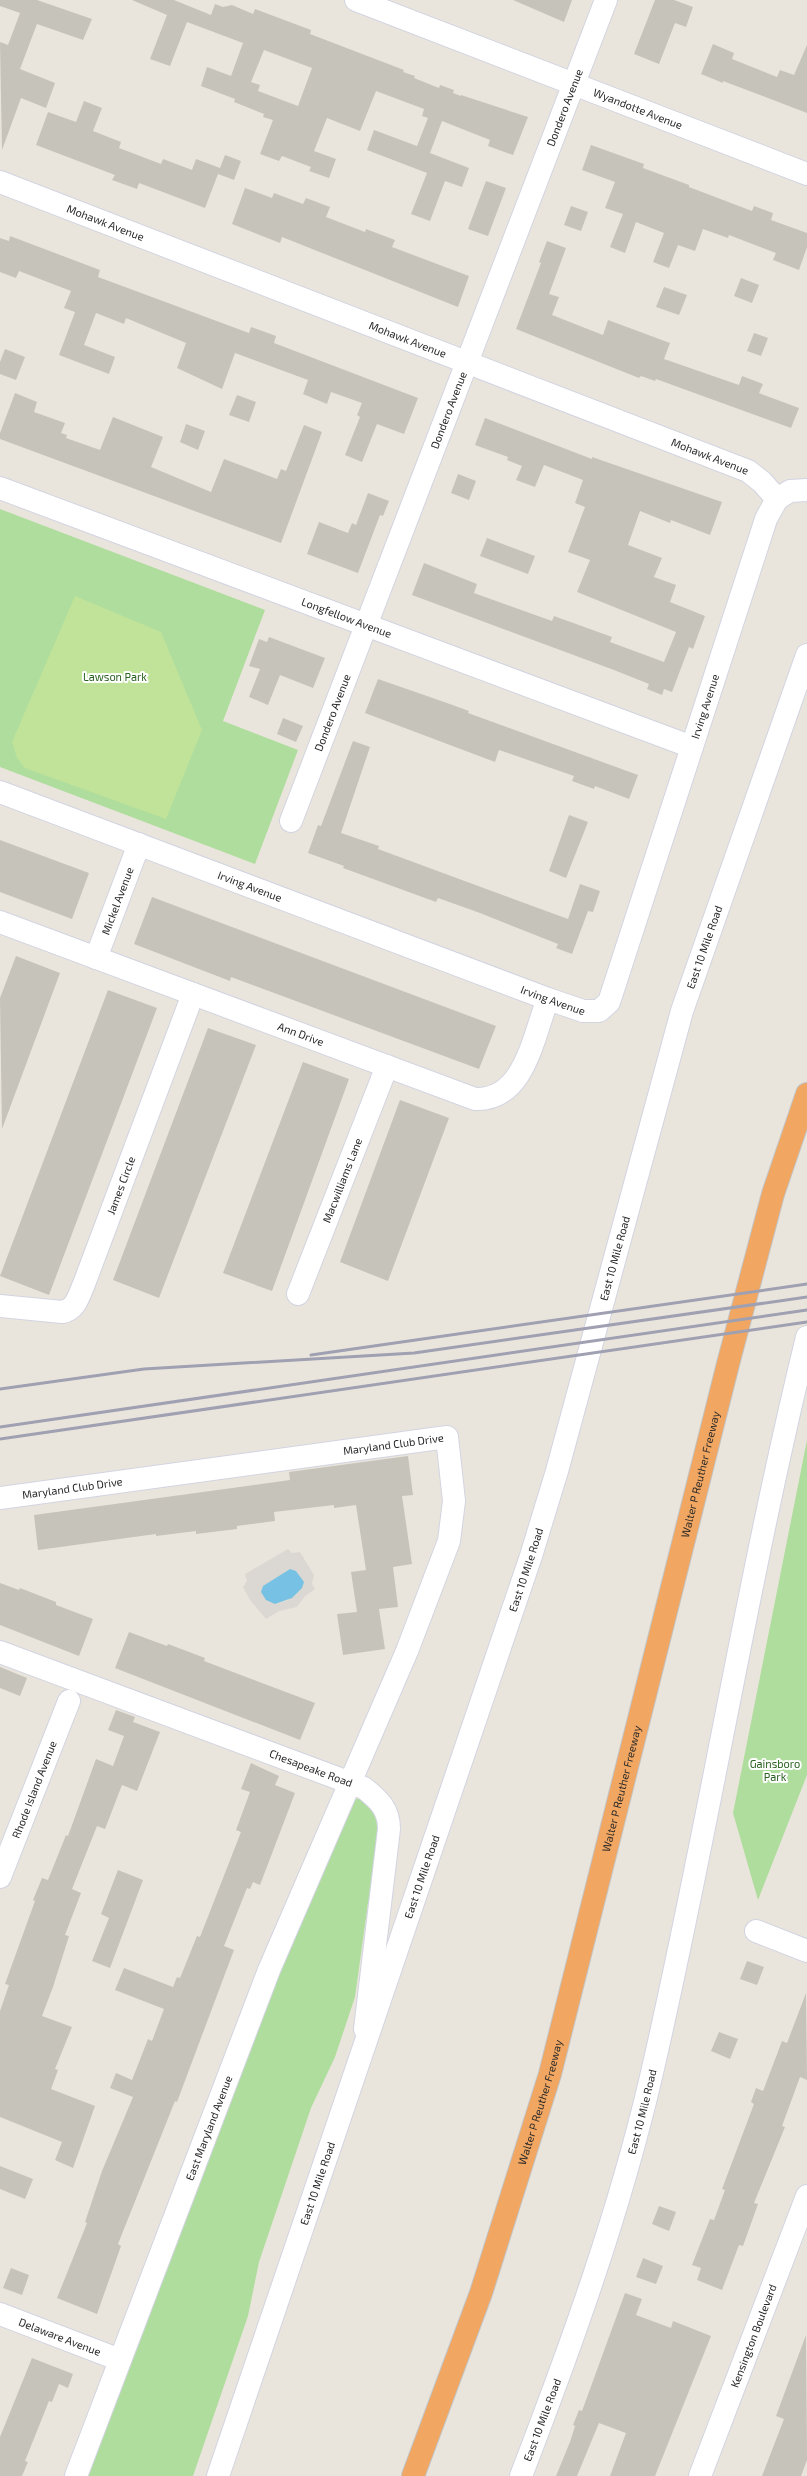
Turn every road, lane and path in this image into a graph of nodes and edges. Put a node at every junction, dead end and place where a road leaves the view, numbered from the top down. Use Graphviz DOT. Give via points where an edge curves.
graph roads {
  1 [pos="356,0"];
  2 [pos="606,0"];
  3 [pos="573,85"];
  4 [pos="807,174"];
  5 [pos="0,182"];
  6 [pos="467,363"];
  7 [pos="0,488"];
  8 [pos="807,490"];
  9 [pos="777,499"];
  10 [pos="367,626"];
  11 [pos="807,655"];
  12 [pos="692,747"];
  13 [pos="0,792"];
  14 [pos="291,821"];
  15 [pos="139,844"];
  16 [pos="1,925"];
  17 [pos="96,958"];
  18 [pos="193,994"];
  19 [pos="548,999"];
  20 [pos="387,1066"];
  21 [pos="807,1094"];
  22 [pos="298,1294"];
  23 [pos="0,1306"];
  24 [pos="807,1337"];
  25 [pos="0,1498"];
  26 [pos="0,1652"];
  27 [pos="69,1701"];
  28 [pos="350,1783"];
  29 [pos="8,1838"];
  30 [pos="0,1877"];
  31 [pos="756,1931"];
  32 [pos="807,1951"];
  33 [pos="363,2053"];
  34 [pos="807,2196"];
  35 [pos="0,2314"];
  36 [pos="120,2360"];
  37 [pos="76,2476"];
  38 [pos="218,2476"];
  39 [pos="413,2476"];
  40 [pos="520,2476"];
  41 [pos="700,2476"];
  1 -- 3 [label="street, Wyandotte Avenue"];
  2 -- 3 [label="street, Dondero Avenue"];
  3 -- 4 [label="street, Wyandotte Avenue"];
  3 -- 6 [label="street, Dondero Avenue"];
  5 -- 6 [label="street, Mohawk Avenue"];
  6 -- 9 [label="street, Mohawk Avenue" via="748,471"];
  6 -- 10 [label="street, Dondero Avenue"];
  7 -- 10 [label="street, Longfellow Avenue"];
  8 -- 9 [label="street" via="790,491"];
  9 -- 12 [label="street, Irving Avenue" via="766,519"];
  10 -- 12 [label="street, Longfellow Avenue"];
  10 -- 14 [label="street, Dondero Avenue"];
  11 -- 33 [label="street, East 10 Mile Road" via="682,1011 533,1549"];
  12 -- 19 [label="street, Irving Avenue" via="609,1002 599,1010 583,1011"];
  13 -- 15 [label="street, Irving Avenue"];
  15 -- 17 [label="street, Mickel Avenue"];
  15 -- 19 [label="street, Irving Avenue"];
  16 -- 17 [label="street, Ann Drive"];
  17 -- 18 [label="street, Ann Drive"];
  18 -- 20 [label="street, Ann Drive"];
  18 -- 23 [label="street, James Circle" via="74,1305 68,1311 62,1312"];
  19 -- 20 [label="street, Ann Drive" via="521,1071 515,1082 498,1096 475,1099"];
  20 -- 22 [label="street, Macwilliams Lane"];
  21 -- 39 [label="highway, Walter P Reuther Freeway" via="773,1194 728,1364 550,2074 481,2293"];
  24 -- 40 [label="street, East 10 Mile Road" via="779,1457 690,1898 650,2079 576,2329"];
  25 -- 28 [label="street, Maryland Club Drive" via="447,1437 454,1501 450,1541 407,1651"];
  26 -- 28 [label="street, Chesapeake Road"];
  27 -- 29 [label="street, Rhode Island Avenue"];
  28 -- 33 [label="street, Chesapeake Road" via="364,1788 376,1797 384,1806 389,1819"];
  28 -- 36 [label="street, East Maryland Avenue" via="269,1970"];
  29 -- 30 [label="street, Rhode Island Avenue"];
  31 -- 32 [label="street"];
  33 -- 38 [label="street, East 10 Mile Road"];
  34 -- 41 [label="street, Kensington Boulevard"];
  35 -- 36 [label="street, Delaware Avenue"];
  36 -- 37 [label="street, East Maryland Avenue"];
}
